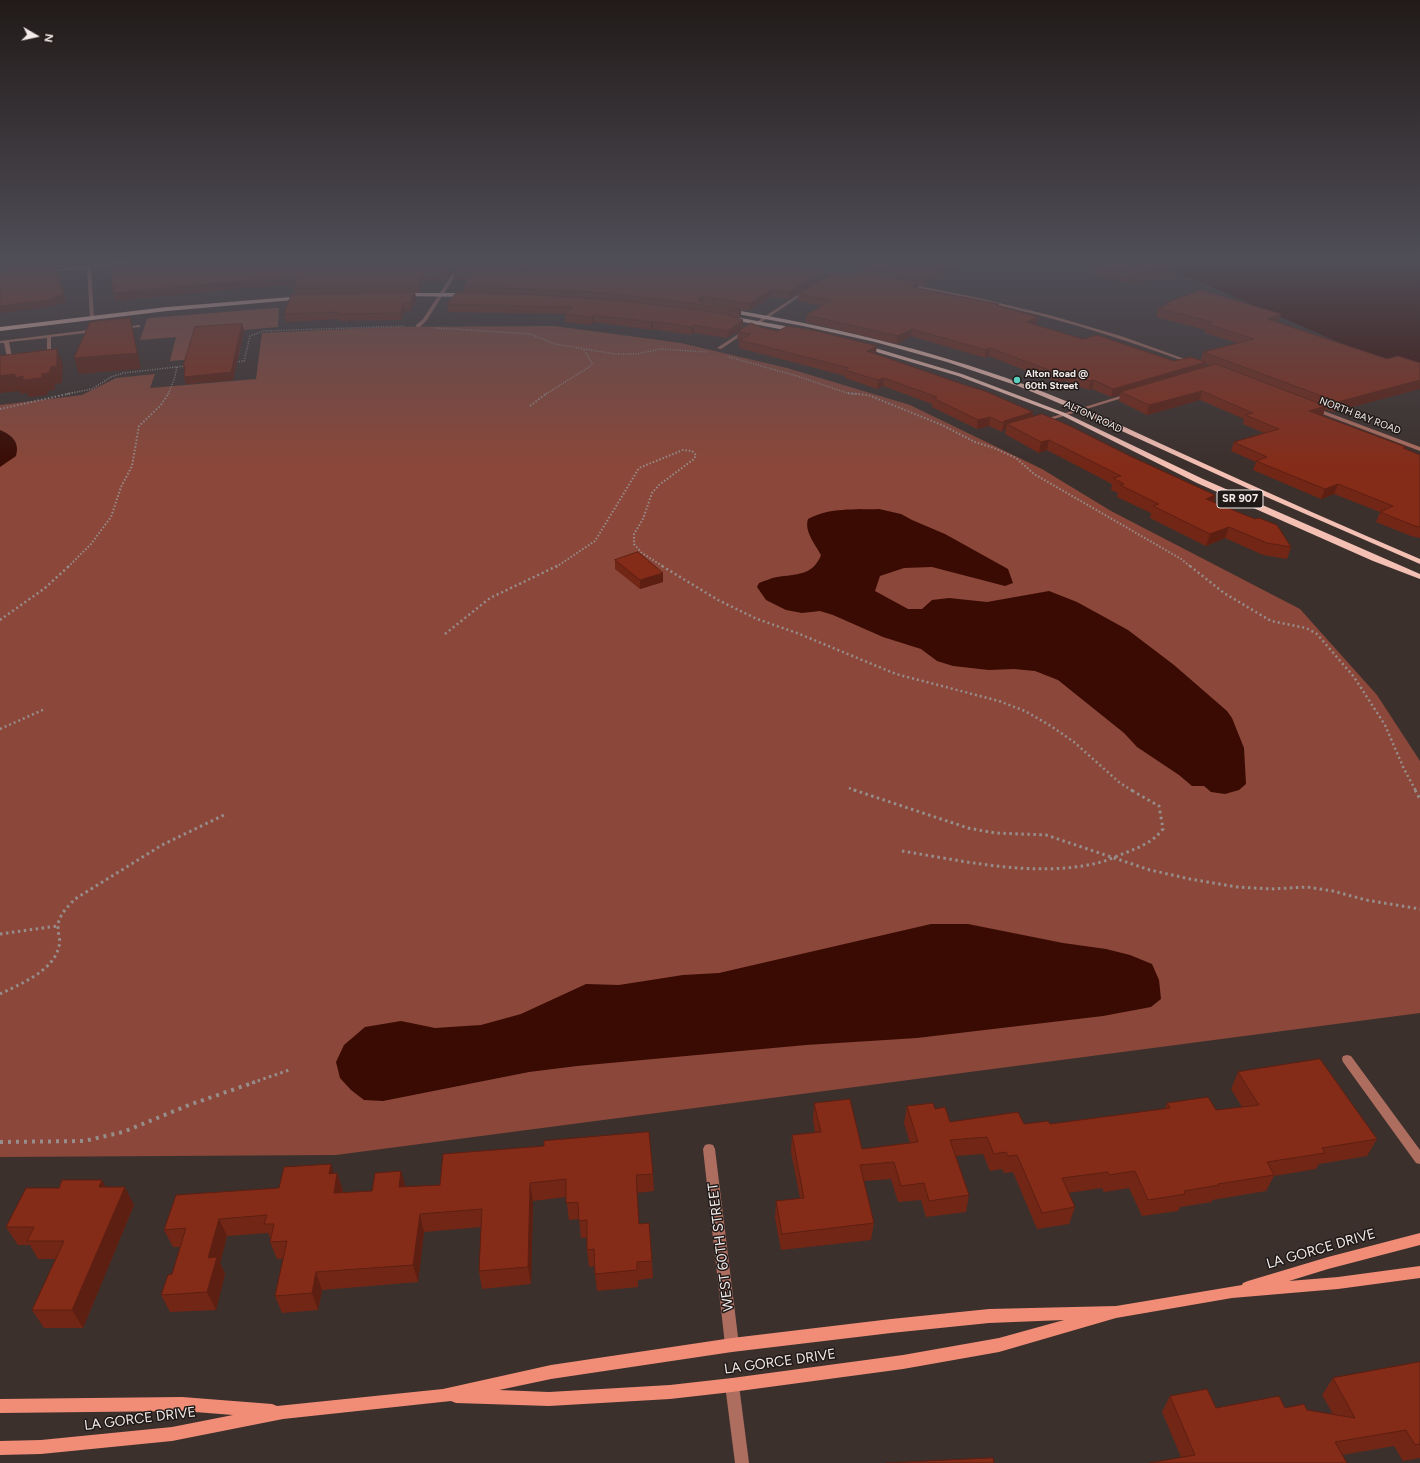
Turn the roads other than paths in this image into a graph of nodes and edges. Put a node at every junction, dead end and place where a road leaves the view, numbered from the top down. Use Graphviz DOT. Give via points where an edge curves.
graph roads {
  1 [pos="94,330"];
  2 [pos="746,330"];
  3 [pos="795,330"];
  4 [pos="828,330"];
  5 [pos="1095,330"];
  6 [pos="89,331"];
  7 [pos="804,332"];
  8 [pos="50,336"];
  9 [pos="6,341"];
  10 [pos="0,342"];
  11 [pos="856,344"];
  12 [pos="83,346"];
  13 [pos="718,348"];
  14 [pos="42,363"];
  15 [pos="1199,365"];
  16 [pos="19,366"];
  17 [pos="12,367"];
  18 [pos="0,368"];
  19 [pos="1137,393"];
  20 [pos="1309,407"];
  21 [pos="1079,410"];
  22 [pos="1063,414"];
  23 [pos="1034,423"];
  24 [pos="1420,449"];
  25 [pos="1420,562"];
  26 [pos="1420,577"];
  27 [pos="1346,1059"];
  28 [pos="709,1149"];
  29 [pos="1420,1159"];
  30 [pos="1420,1239"];
  31 [pos="1420,1272"];
  32 [pos="1232,1292"];
  33 [pos="1116,1312"];
  34 [pos="732,1346"];
  35 [pos="732,1385"];
  36 [pos="443,1396"];
  37 [pos="0,1406"];
  38 [pos="283,1412"];
  39 [pos="0,1448"];
  40 [pos="742,1463"];
  1 -- 6 [label="street"];
  2 -- 13 [label="street"];
  3 -- 7 [label="main road"];
  4 -- 21 [label="main road, ALTON ROAD / SR 907" via="950,361"];
  5 -- 15 [label="street"];
  6 -- 8 [label="street"];
  6 -- 12 [label="street"];
  8 -- 9 [label="street"];
  8 -- 14 [label="street" via="49,360"];
  9 -- 10 [label="street"];
  9 -- 17 [label="street"];
  11 -- 22 [label="main road, ALTON ROAD / SR 907" via="960,375"];
  16 -- 17 [label="street"];
  17 -- 18 [label="street"];
  19 -- 21 [label="street"];
  20 -- 24 [label="street, NORTH BAY ROAD"];
  21 -- 22 [label="street"];
  21 -- 25 [label="main road, ALTON ROAD / SR 907"];
  22 -- 23 [label="street"];
  22 -- 26 [label="main road, ALTON ROAD / SR 907" via="1207,484"];
  27 -- 29 [label="street"];
  28 -- 34 [label="street, WEST 60TH STREET"];
  30 -- 32 [label="main road, LA GORCE DRIVE"];
  31 -- 32 [label="main road, LA GORCE DRIVE" via="1338,1284"];
  32 -- 33 [label="main road, LA GORCE DRIVE"];
  33 -- 34 [label="main road, LA GORCE DRIVE" via="989,1316"];
  33 -- 35 [label="main road, LA GORCE DRIVE" via="999,1344 903,1362"];
  34 -- 36 [label="main road, LA GORCE DRIVE" via="551,1372"];
  35 -- 36 [label="main road, LA GORCE DRIVE" via="670,1392 549,1399"];
  35 -- 40 [label="street"];
  36 -- 38 [label="main road, LA GORCE DRIVE"];
  37 -- 38 [label="main road, LA GORCE DRIVE" via="182,1404"];
  38 -- 39 [label="main road, LA GORCE DRIVE" via="172,1434 42,1447"];
}
